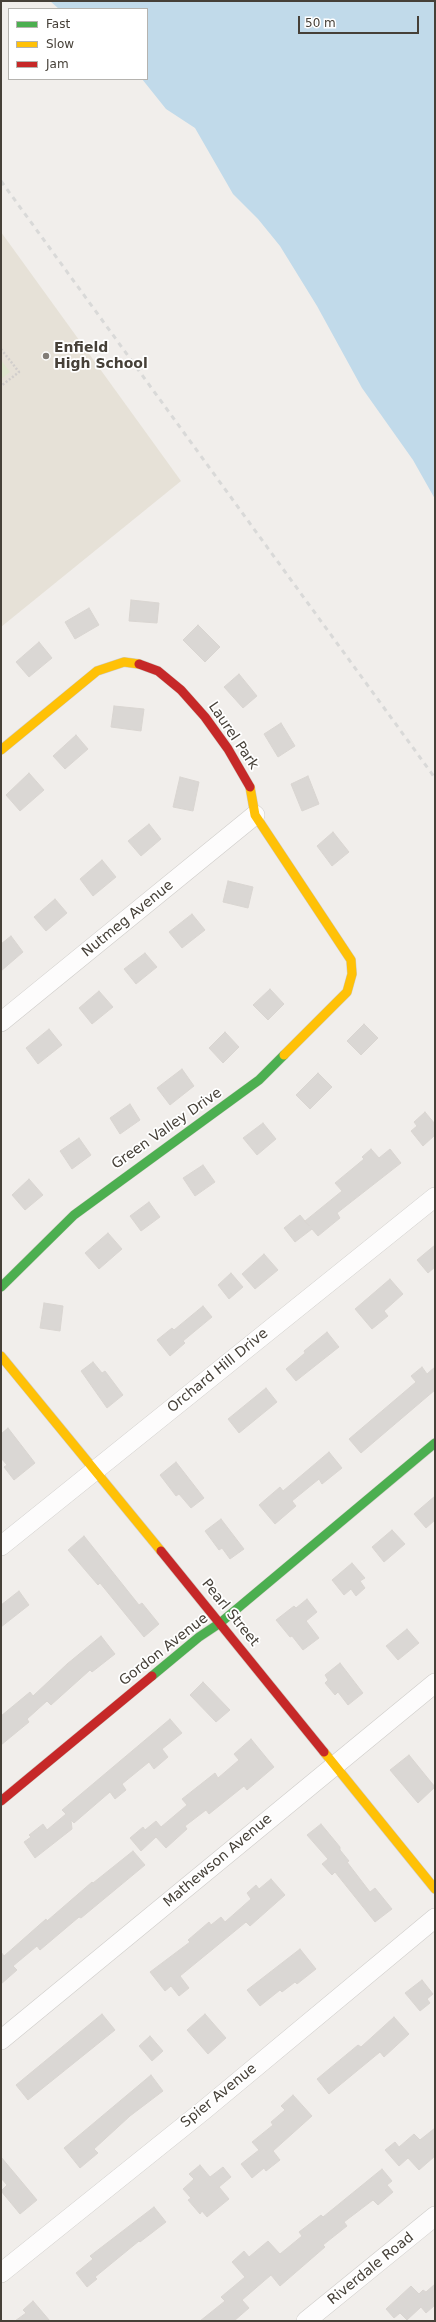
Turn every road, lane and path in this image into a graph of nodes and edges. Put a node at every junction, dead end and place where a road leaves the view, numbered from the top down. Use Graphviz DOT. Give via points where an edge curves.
graph roads {
  1 [pos="1,349"];
  2 [pos="1,386"];
  3 [pos="1,750"];
  4 [pos="255,815"];
  5 [pos="348,992"];
  6 [pos="1,1022"];
  7 [pos="435,1197"];
  8 [pos="1,1287"];
  9 [pos="1,1356"];
  10 [pos="435,1444"];
  11 [pos="95,1469"];
  12 [pos="1,1546"];
  13 [pos="220,1623"];
  14 [pos="435,1683"];
  15 [pos="335,1764"];
  16 [pos="1,1801"];
  17 [pos="435,1890"];
  18 [pos="435,1918"];
  19 [pos="1,2040"];
  20 [pos="435,2216"];
  21 [pos="3,2267"];
  22 [pos="306,2321"];
  1 -- 2 [label="path" via="19,372"];
  3 -- 4 [label="street, Laurel Park" via="97,671 124,662 145,665 158,671 181,690 205,717 250,786"];
  4 -- 5 [label="street, Laurel Park" via="351,960 352,974"];
  4 -- 6 [label="street, Nutmeg Avenue"];
  5 -- 8 [label="street, Green Valley Drive" via="259,1080 86,1206"];
  7 -- 11 [label="street, Orchard Hill Drive"];
  9 -- 11 [label="street, Pearl Street"];
  10 -- 13 [label="street, Gordon Avenue"];
  11 -- 12 [label="street, Orchard Hill Drive"];
  11 -- 13 [label="street, Pearl Street"];
  13 -- 15 [label="street, Pearl Street"];
  13 -- 16 [label="street, Gordon Avenue" via="199,1637"];
  14 -- 15 [label="street, Mathewson Avenue"];
  15 -- 17 [label="street, Pearl Street"];
  15 -- 19 [label="street, Mathewson Avenue"];
  18 -- 21 [label="street, Spier Avenue" via="204,2110"];
  20 -- 22 [label="street, Riverdale Road"];
}
